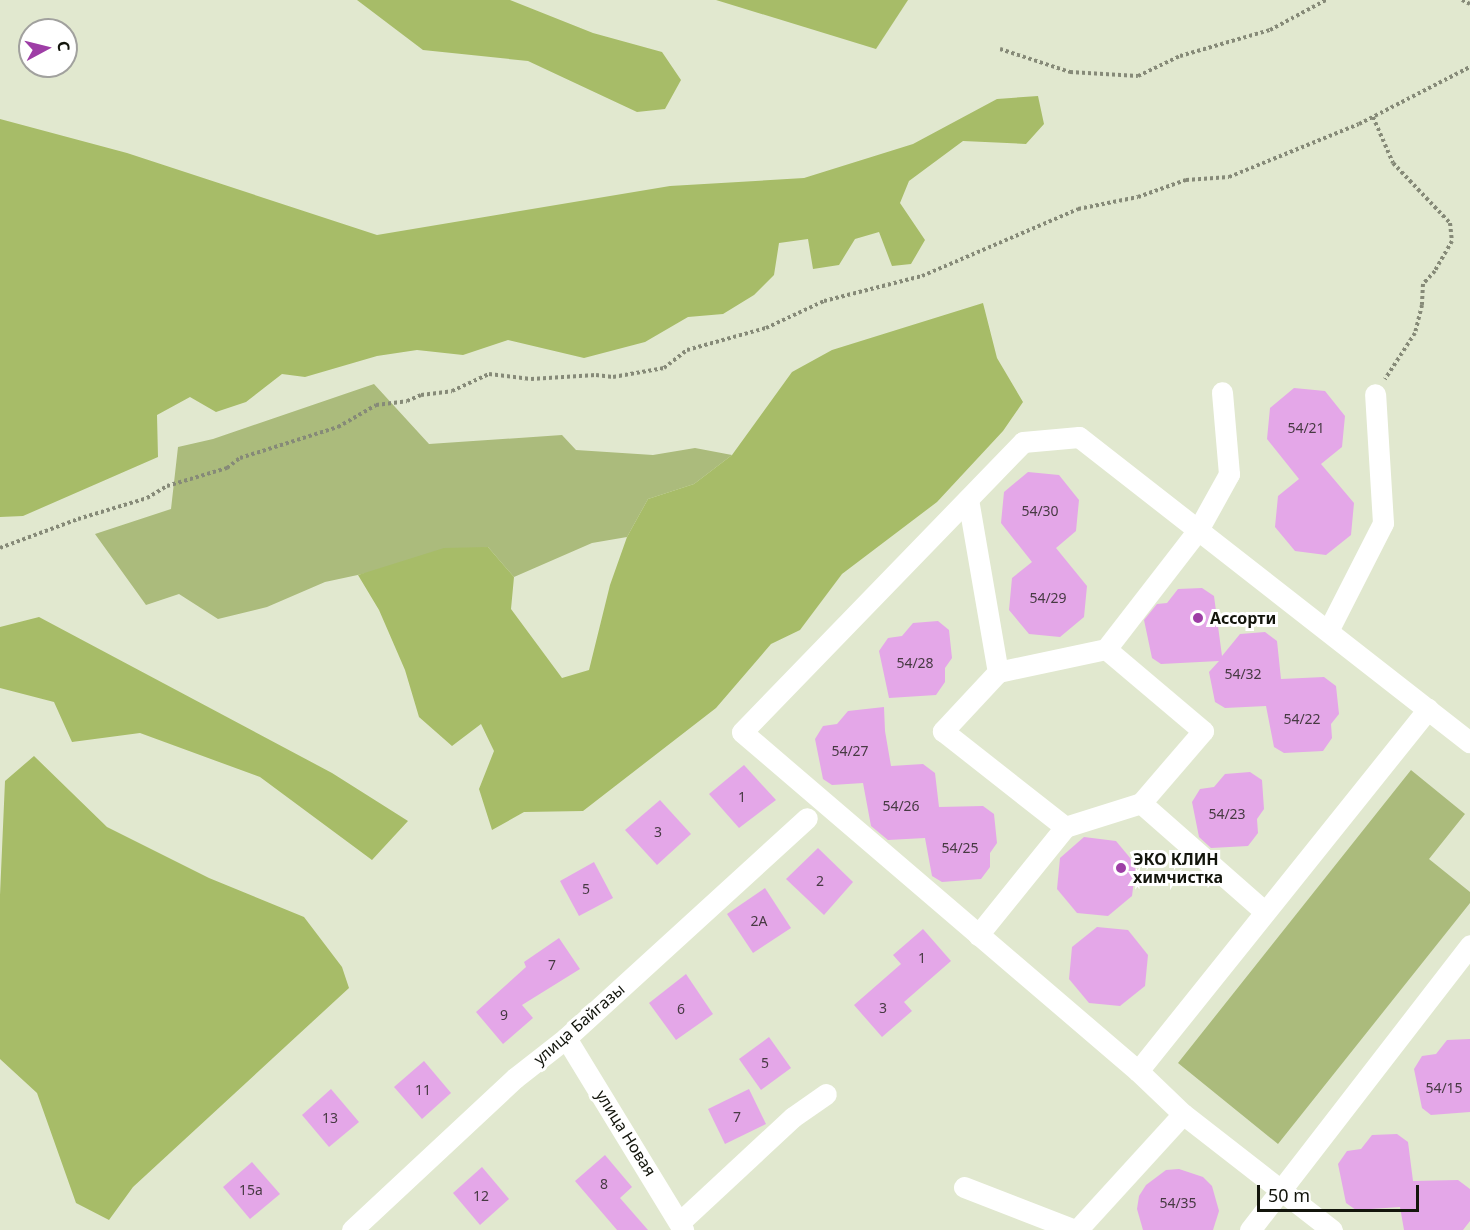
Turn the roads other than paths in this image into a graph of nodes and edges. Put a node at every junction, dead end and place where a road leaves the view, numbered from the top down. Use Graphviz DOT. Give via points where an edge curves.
graph roads {
  1 [pos="1222,392"];
  2 [pos="1375,394"];
  3 [pos="968,499"];
  4 [pos="1198,530"];
  5 [pos="1328,631"];
  6 [pos="1106,649"];
  7 [pos="998,672"];
  8 [pos="1428,709"];
  9 [pos="1470,742"];
  10 [pos="1140,803"];
  11 [pos="807,818"];
  12 [pos="1065,827"];
  13 [pos="1265,912"];
  14 [pos="978,935"];
  15 [pos="1470,945"];
  16 [pos="566,1038"];
  17 [pos="1138,1071"];
  18 [pos="826,1095"];
  19 [pos="1184,1114"];
  20 [pos="964,1187"];
  21 [pos="1281,1190"];
  22 [pos="682,1226"];
  23 [pos="352,1230"];
  24 [pos="1076,1230"];
  25 [pos="1250,1230"];
  26 [pos="1332,1230"];
  1 -- 4 [label="street" via="1229,474"];
  2 -- 5 [label="street" via="1383,523"];
  3 -- 4 [label="street" via="1023,442 1079,437"];
  3 -- 7 [label="street"];
  3 -- 14 [label="street" via="741,732"];
  4 -- 5 [label="street"];
  4 -- 6 [label="street"];
  5 -- 8 [label="street"];
  6 -- 7 [label="street"];
  6 -- 10 [label="street" via="1203,731"];
  7 -- 12 [label="street" via="943,730"];
  8 -- 9 [label="street"];
  8 -- 13 [label="street"];
  10 -- 12 [label="street"];
  10 -- 13 [label="street"];
  11 -- 16 [label="street, улица Байгазы"];
  12 -- 14 [label="street"];
  13 -- 17 [label="street"];
  14 -- 17 [label="street"];
  15 -- 21 [label="street"];
  16 -- 22 [label="street, улица Новая"];
  16 -- 23 [label="street, улица Байгазы" via="515,1078"];
  17 -- 19 [label="street"];
  18 -- 22 [label="street" via="793,1117"];
  19 -- 21 [label="street"];
  19 -- 24 [label="street"];
  20 -- 24 [label="street"];
  21 -- 25 [label="street"];
  21 -- 26 [label="street"];
}
